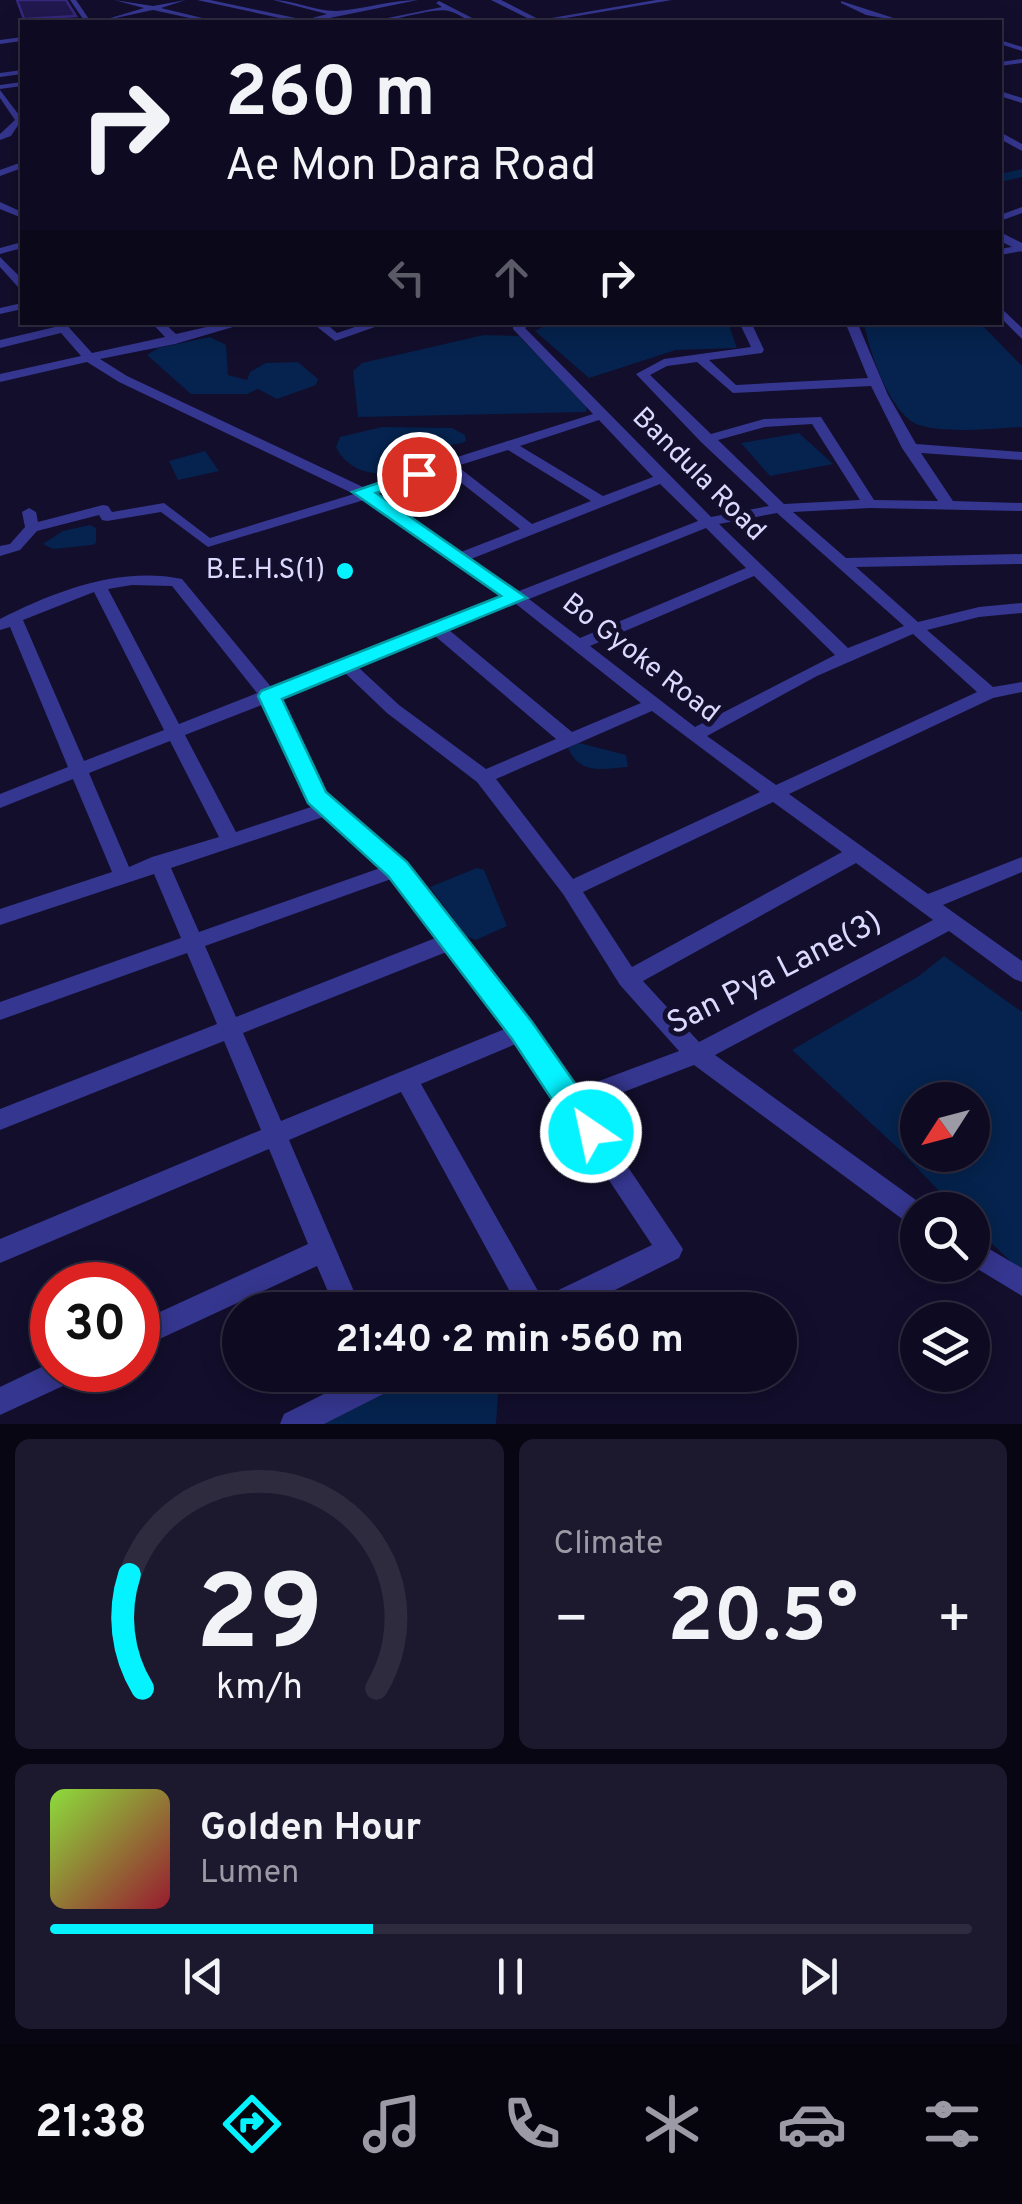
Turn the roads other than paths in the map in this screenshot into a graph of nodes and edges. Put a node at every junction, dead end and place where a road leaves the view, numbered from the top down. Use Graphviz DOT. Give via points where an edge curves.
graph roads {
  1 [pos="116,0"];
  2 [pos="184,0"];
  3 [pos="200,0"];
  4 [pos="250,0"];
  5 [pos="276,0"];
  6 [pos="356,0"];
  7 [pos="415,0"];
  8 [pos="434,0"];
  9 [pos="495,0"];
  10 [pos="669,0"];
  11 [pos="843,2"];
  12 [pos="379,5"];
  13 [pos="228,6"];
  14 [pos="152,8"];
  15 [pos="448,8"];
  16 [pos="334,14"];
  17 [pos="110,20"];
  18 [pos="207,20"];
  19 [pos="295,20"];
  20 [pos="312,20"];
  21 [pos="383,20"];
  22 [pos="472,20"];
  23 [pos="535,20"];
  24 [pos="551,20"];
  25 [pos="894,20"];
  26 [pos="0,90"];
  27 [pos="4,104"];
  28 [pos="0,260"];
  29 [pos="20,279"];
  30 [pos="0,280"];
  31 [pos="1002,312"];
  32 [pos="159,325"];
  33 [pos="233,325"];
  34 [pos="320,325"];
  35 [pos="374,325"];
  36 [pos="523,325"];
  37 [pos="747,325"];
  38 [pos="851,325"];
  39 [pos="60,326"];
  40 [pos="1022,335"];
  41 [pos="175,340"];
  42 [pos="0,344"];
  43 [pos="698,357"];
  44 [pos="90,358"];
  45 [pos="0,378"];
  46 [pos="872,382"];
  47 [pos="603,415"];
  48 [pos="706,439"];
  49 [pos="511,446"];
  50 [pos="909,448"];
  51 [pos="1022,456"];
  52 [pos="448,465"];
  53 [pos="662,478"];
  54 [pos="362,492"];
  55 [pos="601,501"];
  56 [pos="870,504"];
  57 [pos="949,506"];
  58 [pos="1022,507"];
  59 [pos="780,508"];
  60 [pos="709,522"];
  61 [pos="529,529"];
  62 [pos="0,551"];
  63 [pos="459,558"];
  64 [pos="1022,559"];
  65 [pos="845,564"];
  66 [pos="756,569"];
  67 [pos="99,586"];
  68 [pos="516,598"];
  69 [pos="1022,608"];
  70 [pos="7,621"];
  71 [pos="915,627"];
  72 [pos="437,629"];
  73 [pos="578,646"];
  74 [pos="846,656"];
  75 [pos="347,666"];
  76 [pos="1022,687"];
  77 [pos="988,693"];
  78 [pos="269,696"];
  79 [pos="654,704"];
  80 [pos="178,733"];
  81 [pos="694,735"];
  82 [pos="568,739"];
  83 [pos="78,772"];
  84 [pos="484,777"];
  85 [pos="775,794"];
  86 [pos="0,801"];
  87 [pos="327,809"];
  88 [pos="230,840"];
  89 [pos="857,853"];
  90 [pos="160,862"];
  91 [pos="1022,864"];
  92 [pos="398,869"];
  93 [pos="123,875"];
  94 [pos="570,889"];
  95 [pos="926,903"];
  96 [pos="1,914"];
  97 [pos="951,920"];
  98 [pos="193,940"];
  99 [pos="451,941"];
  100 [pos="1022,973"];
  101 [pos="628,979"];
  102 [pos="0,1012"];
  103 [pos="232,1030"];
  104 [pos="522,1031"];
  105 [pos="696,1054"];
  106 [pos="406,1081"];
  107 [pos="571,1102"];
  108 [pos="0,1120"];
  109 [pos="277,1136"];
  110 [pos="900,1203"];
  111 [pos="325,1249"];
  112 [pos="0,1252"];
  113 [pos="990,1263"];
  114 [pos="1022,1283"];
  115 [pos="342,1292"];
  116 [pos="524,1292"];
  117 [pos="583,1292"];
  118 [pos="160,1326"];
  119 [pos="30,1386"];
  120 [pos="353,1392"];
  121 [pos="0,1400"];
  122 [pos="294,1424"];
  1 -- 14 [label="street"];
  2 -- 14 [label="street"];
  3 -- 13 [label="street"];
  4 -- 13 [label="street"];
  5 -- 16 [label="street"];
  6 -- 12 [label="street"];
  7 -- 12 [label="street"];
  8 -- 15 [label="street"];
  9 -- 23 [label="street"];
  10 -- 24 [label="street"];
  11 -- 25 [label="street"];
  12 -- 16 [label="street"];
  13 -- 19 [label="street"];
  14 -- 17 [label="street"];
  14 -- 18 [label="street"];
  15 -- 21 [label="street"];
  15 -- 22 [label="street"];
  16 -- 20 [label="street"];
  26 -- 27 [label="street"];
  28 -- 29 [label="street"];
  29 -- 30 [label="street"];
  31 -- 40 [label="street"];
  32 -- 41 [label="street"];
  33 -- 41 [label="street"];
  34 -- 35 [label="street" via="335,337"];
  36 -- 47 [label="street, Bandula Road"];
  37 -- 43 [label="street" via="758,350"];
  38 -- 46 [label="street"];
  39 -- 42 [label="street"];
  39 -- 44 [label="street, Bo Gyoke Road"];
  41 -- 44 [label="street"];
  43 -- 46 [label="street" via="733,389"];
  43 -- 48 [label="street" via="642,374"];
  44 -- 45 [label="street"];
  44 -- 54 [label="street, Bo Gyoke Road"];
  46 -- 50 [label="street"];
  47 -- 49 [label="street"];
  47 -- 53 [label="street, Bandula Road"];
  48 -- 56 [label="street" via="769,422 816,420"];
  48 -- 59 [label="street"];
  49 -- 52 [label="street"];
  49 -- 55 [label="street"];
  50 -- 51 [label="street"];
  50 -- 57 [label="street"];
  52 -- 54 [label="street"];
  52 -- 61 [label="street"];
  53 -- 55 [label="street"];
  53 -- 60 [label="street, Bandula Road"];
  54 -- 62 [label="street" via="208,543 164,507 30,520 14,546"];
  54 -- 63 [label="street, Bo Gyoke Road"];
  55 -- 61 [label="street"];
  56 -- 57 [label="street"];
  56 -- 59 [label="street"];
  57 -- 58 [label="street"];
  59 -- 60 [label="street"];
  59 -- 65 [label="street"];
  60 -- 66 [label="street, Bandula Road"];
  60 -- 68 [label="street"];
  61 -- 63 [label="street"];
  63 -- 68 [label="street, Bo Gyoke Road"];
  64 -- 65 [label="street"];
  65 -- 71 [label="street"];
  66 -- 73 [label="street"];
  66 -- 74 [label="street, Bandula Road"];
  67 -- 70 [label="street"];
  67 -- 78 [label="street" via="177,582"];
  67 -- 80 [label="street"];
  68 -- 72 [label="street"];
  68 -- 73 [label="street, Bo Gyoke Road"];
  69 -- 71 [label="street"];
  70 -- 83 [label="street"];
  71 -- 74 [label="street"];
  71 -- 77 [label="street"];
  72 -- 75 [label="street"];
  72 -- 82 [label="street"];
  73 -- 79 [label="street, Bo Gyoke Road"];
  74 -- 81 [label="street"];
  75 -- 78 [label="street"];
  75 -- 84 [label="street"];
  76 -- 77 [label="street"];
  77 -- 85 [label="street"];
  78 -- 80 [label="street"];
  78 -- 87 [label="street"];
  79 -- 81 [label="street, Bo Gyoke Road"];
  79 -- 82 [label="street"];
  80 -- 83 [label="street"];
  80 -- 88 [label="street"];
  81 -- 85 [label="street, Bo Gyoke Road"];
  82 -- 84 [label="street"];
  83 -- 86 [label="street"];
  83 -- 93 [label="street"];
  84 -- 94 [label="street"];
  85 -- 89 [label="street, Bo Gyoke Road"];
  85 -- 94 [label="street"];
  87 -- 88 [label="street"];
  87 -- 92 [label="street"];
  88 -- 90 [label="street"];
  89 -- 95 [label="street, Bo Gyoke Road"];
  89 -- 101 [label="street"];
  90 -- 93 [label="street"];
  90 -- 98 [label="street"];
  91 -- 95 [label="street"];
  92 -- 98 [label="street"];
  92 -- 99 [label="street"];
  93 -- 96 [label="street"];
  94 -- 101 [label="street"];
  95 -- 97 [label="street, Bo Gyoke Road"];
  97 -- 100 [label="street, Bo Gyoke Road"];
  97 -- 105 [label="street, San Pya Lane(3)"];
  98 -- 102 [label="street"];
  98 -- 103 [label="street"];
  99 -- 103 [label="street"];
  99 -- 104 [label="street"];
  101 -- 105 [label="street"];
  103 -- 108 [label="street"];
  103 -- 109 [label="street"];
  104 -- 106 [label="street"];
  104 -- 107 [label="street"];
  105 -- 107 [label="street, San Pya Lane(3)"];
  105 -- 110 [label="street"];
  106 -- 109 [label="street"];
  106 -- 116 [label="street"];
  107 -- 117 [label="street" via="670,1249"];
  109 -- 111 [label="street"];
  109 -- 112 [label="street"];
  111 -- 115 [label="street"];
  111 -- 118 [label="street"];
  113 -- 114 [label="street"];
  119 -- 121 [label="street"];
  120 -- 122 [label="street"];
}
